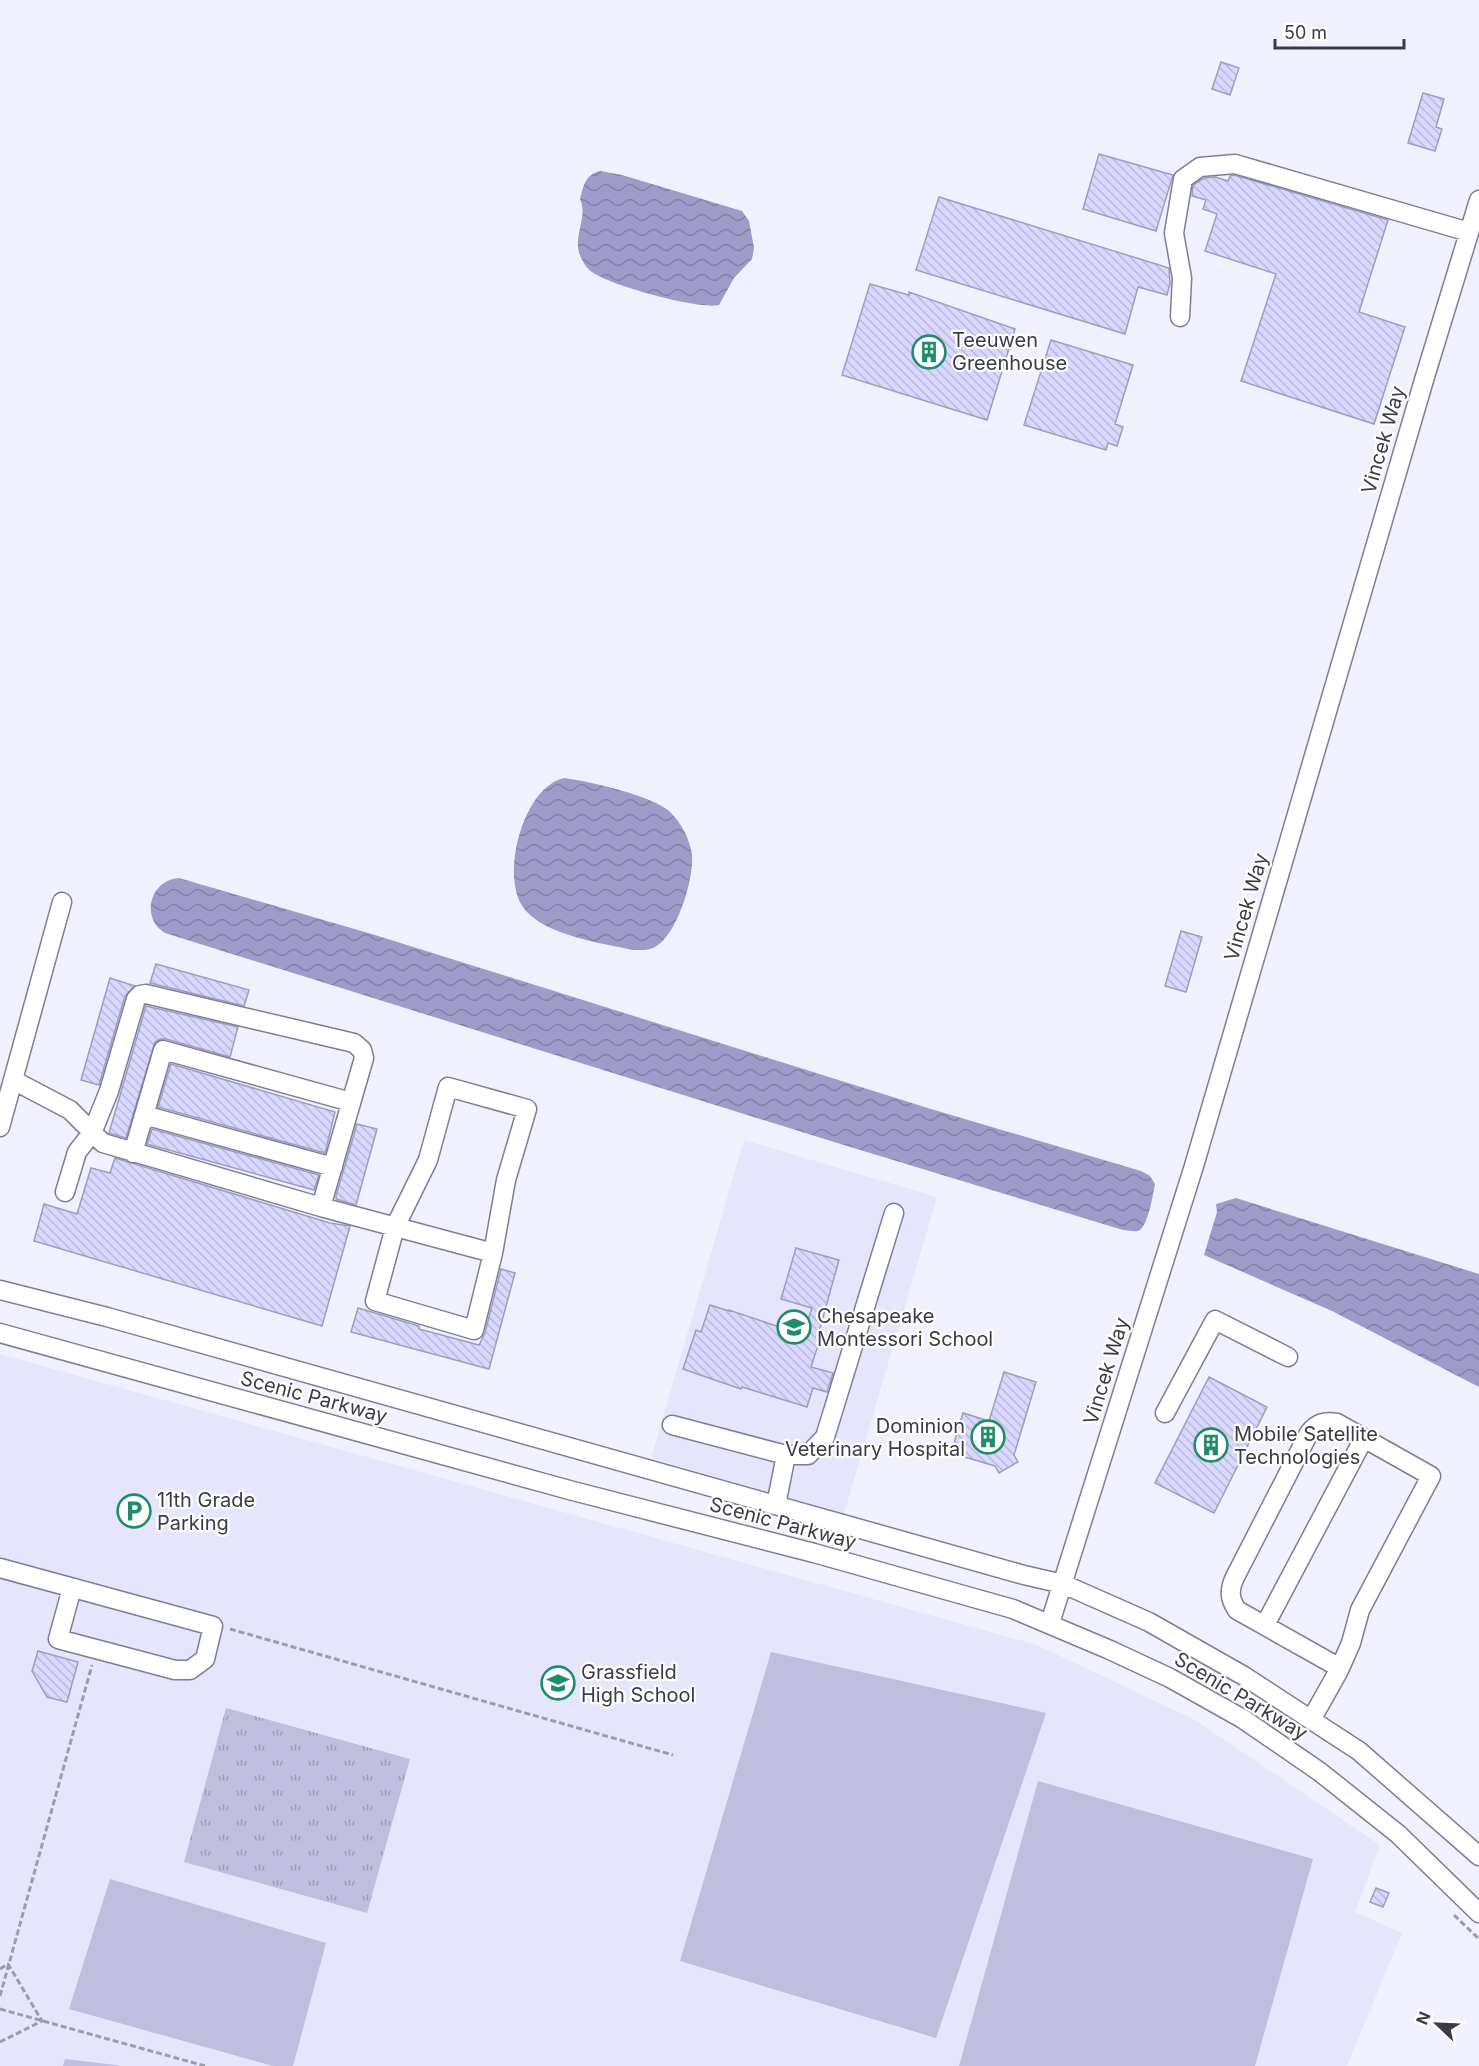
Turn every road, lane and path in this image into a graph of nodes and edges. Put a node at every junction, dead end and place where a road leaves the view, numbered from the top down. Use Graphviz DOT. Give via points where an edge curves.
graph roads {
  1 [pos="1479,200"];
  2 [pos="1468,232"];
  3 [pos="1180,317"];
  4 [pos="62,902"];
  5 [pos="13,1080"];
  6 [pos="351,1102"];
  7 [pos="144,1115"];
  8 [pos="0,1127"];
  9 [pos="92,1133"];
  10 [pos="134,1153"];
  11 [pos="333,1167"];
  12 [pos="65,1192"];
  13 [pos="321,1207"];
  14 [pos="894,1213"];
  15 [pos="395,1227"];
  16 [pos="493,1253"];
  17 [pos="0,1290"];
  18 [pos="0,1333"];
  19 [pos="1288,1357"];
  20 [pos="1165,1413"];
  21 [pos="672,1425"];
  22 [pos="1364,1438"];
  23 [pos="786,1455"];
  24 [pos="776,1505"];
  25 [pos="0,1568"];
  26 [pos="1063,1584"];
  27 [pos="72,1588"];
  28 [pos="1050,1623"];
  29 [pos="1264,1625"];
  30 [pos="225,1629"];
  31 [pos="92,1662"];
  32 [pos="1340,1668"];
  33 [pos="1311,1720"];
  34 [pos="673,1755"];
  35 [pos="1479,1856"];
  36 [pos="1479,1913"];
  37 [pos="1453,1914"];
  38 [pos="1479,1939"];
  39 [pos="8,1964"];
  40 [pos="0,1969"];
  41 [pos="0,1996"];
  42 [pos="0,2009"];
  43 [pos="42,2021"];
  44 [pos="0,2042"];
  45 [pos="205,2066"];
  1 -- 2 [label="street, Vincek Way"];
  2 -- 3 [label="street" via="1234,164 1200,167 1182,179 1174,233 1182,278"];
  2 -- 26 [label="street, Vincek Way" via="1194,1166"];
  4 -- 5 [label="street"];
  5 -- 8 [label="street"];
  5 -- 9 [label="street" via="70,1110"];
  6 -- 7 [label="street" via="163,1050"];
  6 -- 9 [label="street" via="364,1058 354,1043 146,994 136,999 109,1091"];
  6 -- 11 [label="street"];
  7 -- 10 [label="street"];
  7 -- 11 [label="street"];
  9 -- 10 [label="street" via="103,1143"];
  9 -- 12 [label="street" via="77,1152"];
  10 -- 13 [label="street"];
  11 -- 13 [label="street"];
  13 -- 15 [label="street"];
  14 -- 23 [label="street" via="825,1437 808,1455"];
  15 -- 16 [label="street"];
  15 -- 16 [label="street" via="375,1301 474,1330"];
  15 -- 16 [label="street" via="428,1160 448,1087 526,1109 506,1180"];
  17 -- 24 [label="street, Scenic Parkway"];
  18 -- 28 [label="street, Scenic Parkway" via="573,1491 814,1553"];
  19 -- 20 [label="street" via="1215,1320"];
  21 -- 23 [label="street"];
  22 -- 29 [label="street"];
  22 -- 29 [label="street" via="1337,1423 1327,1422 1316,1425 1309,1433 1231,1587 1230,1600 1237,1610"];
  22 -- 32 [label="street" via="1431,1476 1360,1610"];
  23 -- 24 [label="street"];
  24 -- 26 [label="street, Scenic Parkway"];
  25 -- 27 [label="street"];
  26 -- 28 [label="street, Vincek Way"];
  26 -- 33 [label="street, Scenic Parkway" via="1158,1626"];
  27 -- 27 [label="street" via="213,1626 206,1659 190,1670 175,1670 58,1639"];
  28 -- 36 [label="street, Scenic Parkway" via="1170,1678 1243,1719 1320,1772 1398,1834"];
  29 -- 32 [label="street"];
  30 -- 34 [label="path"];
  31 -- 39 [label="path"];
  32 -- 33 [label="street"];
  33 -- 35 [label="street, Scenic Parkway" via="1359,1751"];
  37 -- 38 [label="path"];
  39 -- 40 [label="path"];
  39 -- 41 [label="path"];
  39 -- 43 [label="path"];
  42 -- 43 [label="path"];
  43 -- 44 [label="path"];
  43 -- 45 [label="path"];
}
